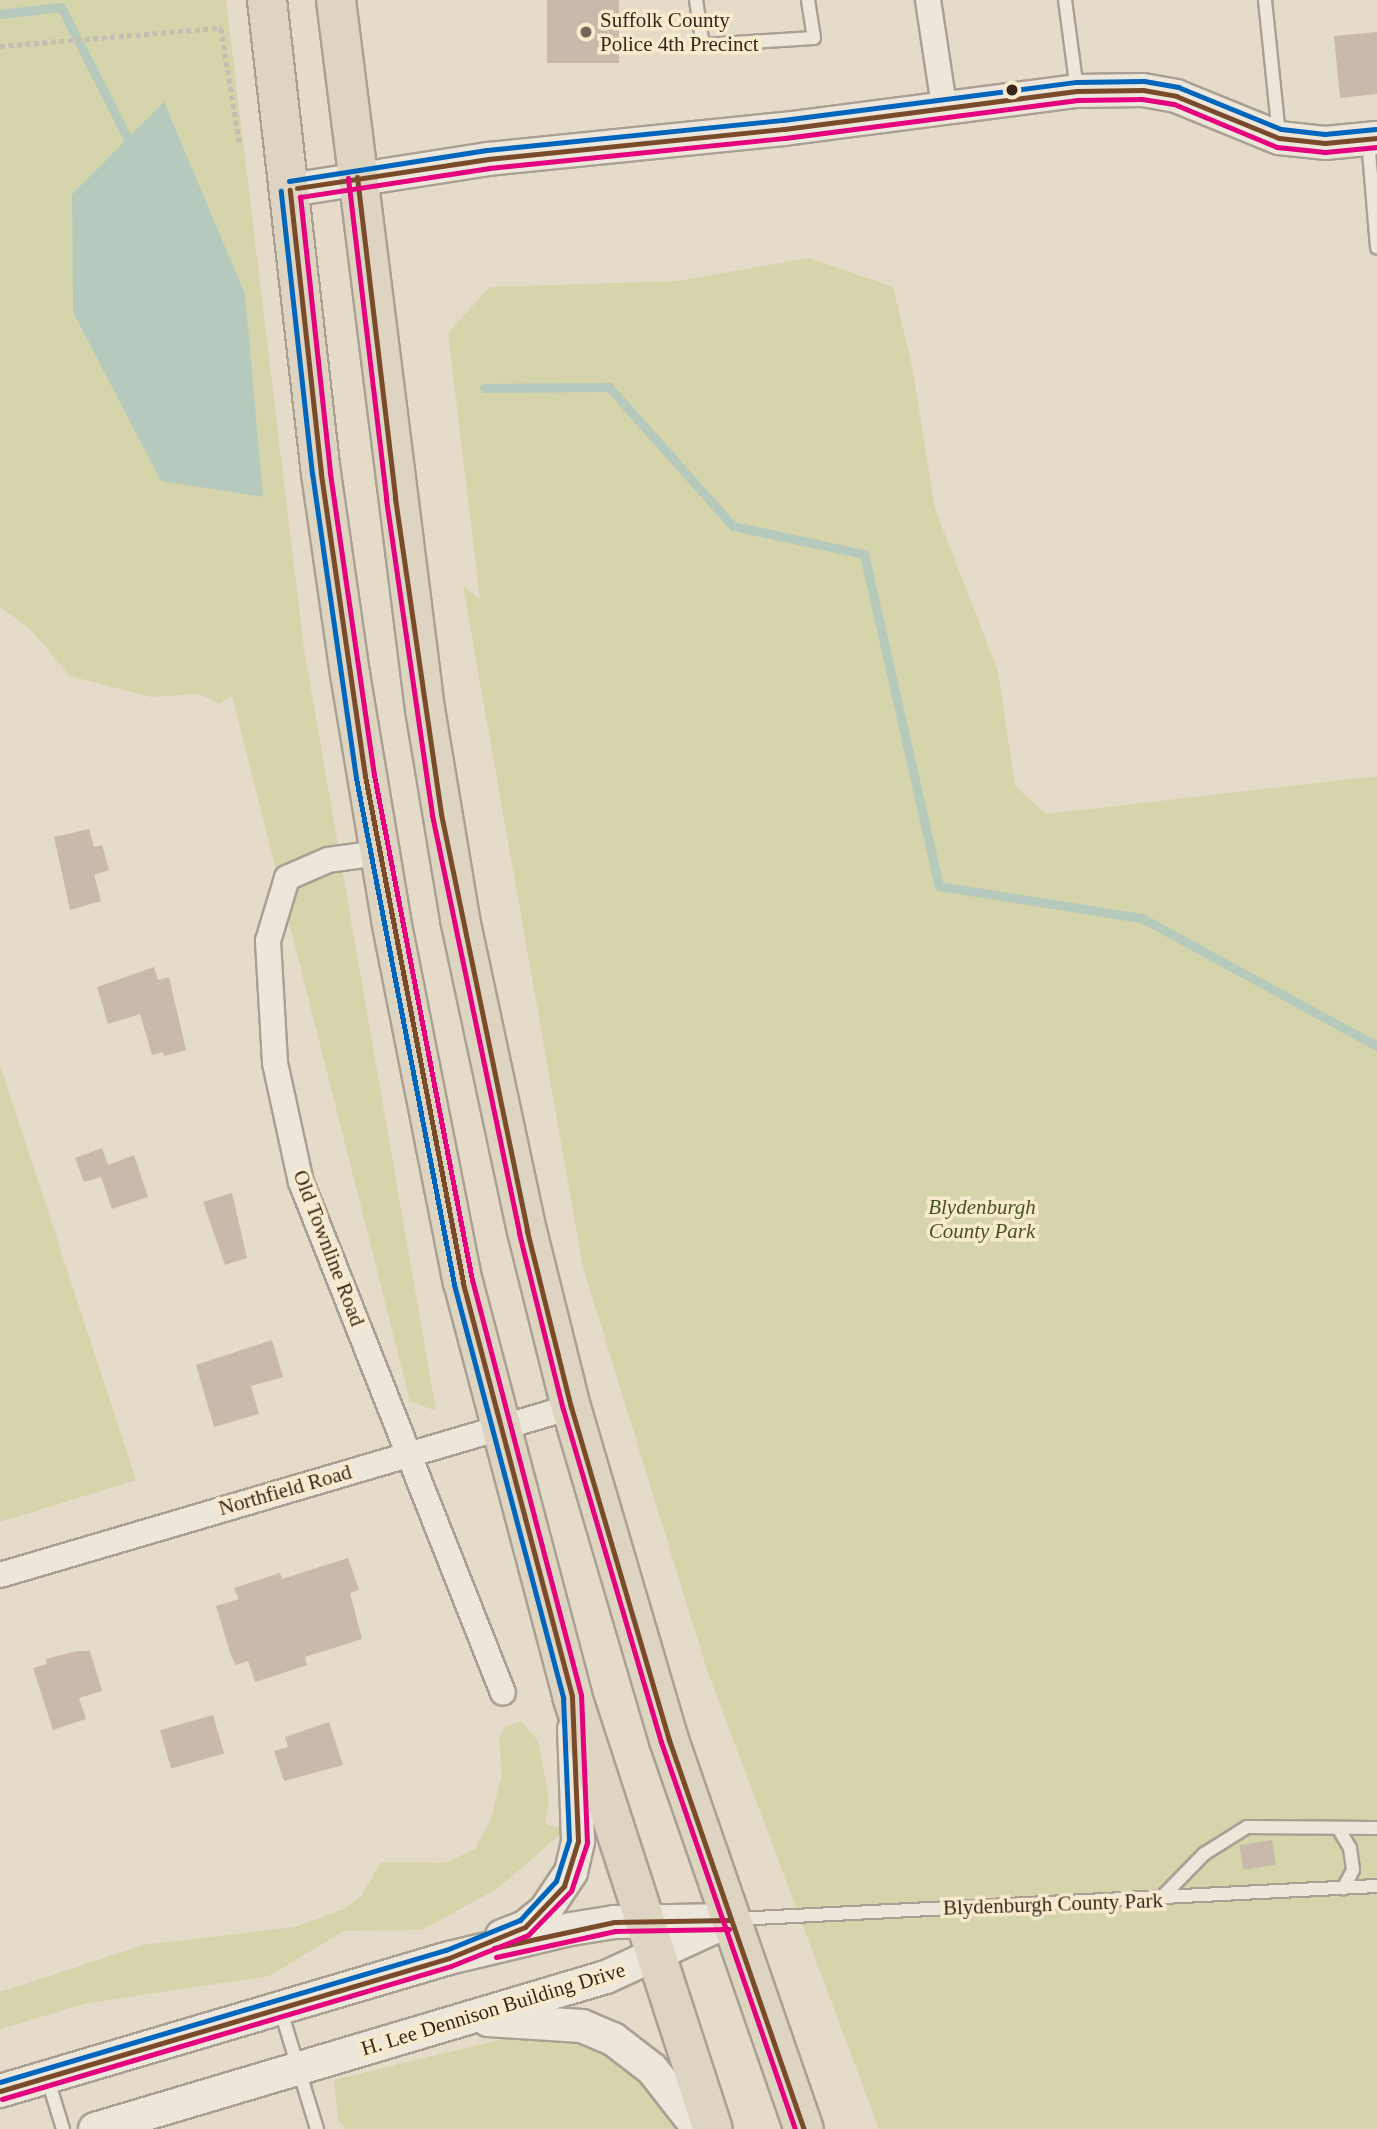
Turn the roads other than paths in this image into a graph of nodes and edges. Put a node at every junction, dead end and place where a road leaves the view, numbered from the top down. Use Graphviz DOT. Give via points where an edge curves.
graph roads {
  1 [pos="267,0"];
  2 [pos="336,0"];
  3 [pos="696,0"];
  4 [pos="808,0"];
  5 [pos="928,0"];
  6 [pos="1065,0"];
  7 [pos="1265,0"];
  8 [pos="1077,92"];
  9 [pos="944,106"];
  10 [pos="1279,138"];
  11 [pos="1373,139"];
  12 [pos="357,177"];
  13 [pos="290,190"];
  14 [pos="1377,248"];
  15 [pos="379,853"];
  16 [pos="571,1407"];
  17 [pos="499,1428"];
  18 [pos="409,1454"];
  19 [pos="0,1575"];
  20 [pos="503,1693"];
  21 [pos="572,1696"];
  22 [pos="1338,1828"];
  23 [pos="1377,1828"];
  24 [pos="1377,1886"];
  25 [pos="1343,1889"];
  26 [pos="1160,1899"];
  27 [pos="642,1920"];
  28 [pos="729,1920"];
  29 [pos="654,1956"];
  30 [pos="449,1958"];
  31 [pos="280,2008"];
  32 [pos="466,2019"];
  33 [pos="298,2068"];
  34 [pos="47,2076"];
  35 [pos="0,2091"];
  36 [pos="63,2129"];
  37 [pos="95,2129"];
  38 [pos="317,2129"];
  39 [pos="699,2129"];
  40 [pos="713,2129"];
  41 [pos="804,2129"];
  1 -- 13 [label="highway"];
  2 -- 12 [label="highway"];
  3 -- 4 [label="lane" via="703,45 814,38"];
  5 -- 9 [label="street"];
  6 -- 8 [label="lane"];
  7 -- 10 [label="lane"];
  8 -- 9 [label="street"];
  8 -- 10 [label="street" via="1143,90 1176,96"];
  9 -- 12 [label="street"];
  10 -- 11 [label="street" via="1325,143"];
  11 -- 14 [label="lane"];
  12 -- 13 [label="street"];
  12 -- 16 [label="highway" via="395,498 441,814 509,1153"];
  13 -- 15 [label="highway" via="328,527"];
  15 -- 17 [label="highway" via="463,1282"];
  15 -- 18 [label="street, Old Townline Road" via="328,860 286,878 268,941 275,1063 301,1182"];
  16 -- 17 [label="street, Northfield Road"];
  16 -- 28 [label="highway" via="669,1740"];
  17 -- 18 [label="street, Northfield Road"];
  17 -- 21 [label="highway"];
  18 -- 19 [label="street, Northfield Road"];
  18 -- 20 [label="street, Old Townline Road"];
  21 -- 27 [label="highway"];
  21 -- 30 [label="street" via="578,1841 564,1886 525,1927"];
  22 -- 23 [label="lane"];
  22 -- 25 [label="lane" via="1350,1847 1353,1870"];
  22 -- 26 [label="lane" via="1247,1827 1204,1854"];
  24 -- 25 [label="lane, Blydenburgh County Park"];
  25 -- 26 [label="lane, Blydenburgh County Park"];
  26 -- 28 [label="lane, Blydenburgh County Park"];
  27 -- 28 [label="street"];
  27 -- 29 [label="highway"];
  27 -- 30 [label="street" via="592,1925"];
  28 -- 29 [label="street, H. Lee Dennison Building Drive"];
  28 -- 41 [label="highway"];
  29 -- 32 [label="street, H. Lee Dennison Building Drive" via="596,1980"];
  29 -- 40 [label="highway"];
  30 -- 31 [label="street"];
  31 -- 33 [label="lane"];
  31 -- 34 [label="street"];
  32 -- 33 [label="street, H. Lee Dennison Building Drive"];
  32 -- 39 [label="street" via="564,2024 598,2031 652,2069"];
  33 -- 37 [label="street, H. Lee Dennison Building Drive"];
  33 -- 38 [label="lane"];
  34 -- 35 [label="street"];
  34 -- 36 [label="lane"];
}
